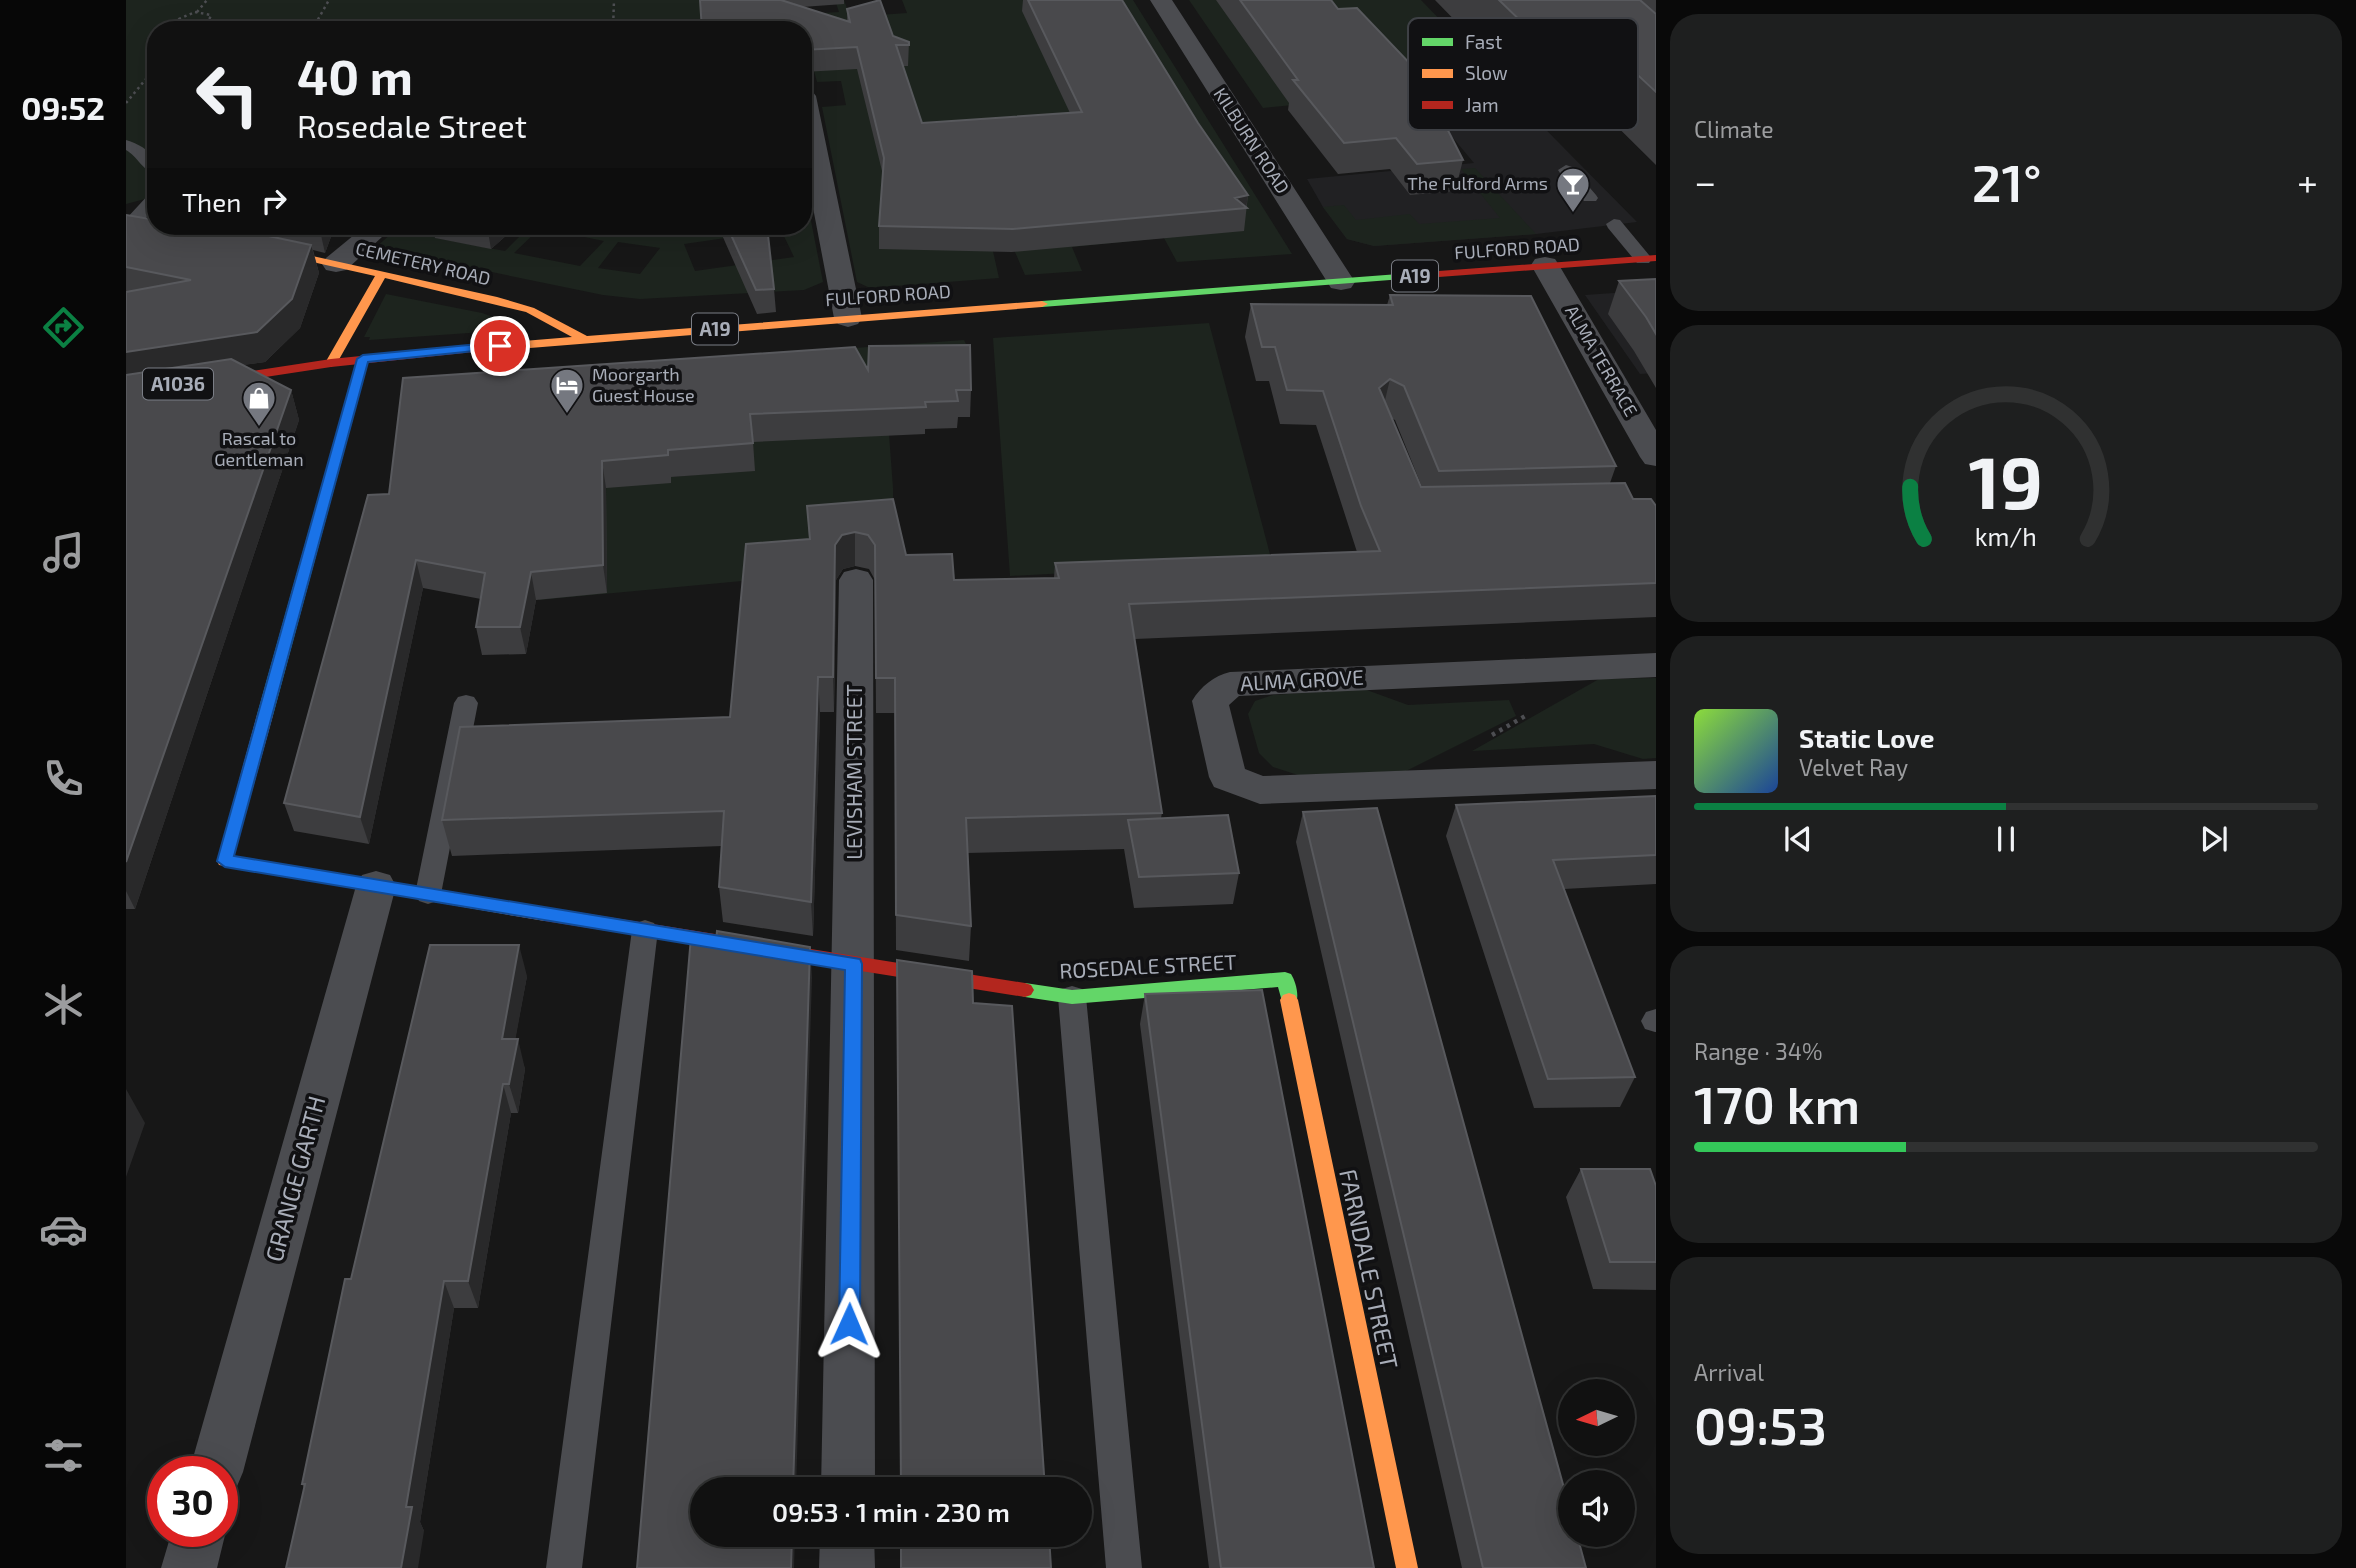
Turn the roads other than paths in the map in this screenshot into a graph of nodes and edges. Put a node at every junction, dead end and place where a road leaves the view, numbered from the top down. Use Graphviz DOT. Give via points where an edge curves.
graph roads {
  1 [pos="1161,0"];
  2 [pos="812,136"];
  3 [pos="126,145"];
  4 [pos="147,158"];
  5 [pos="1566,170"];
  6 [pos="1590,198"];
  7 [pos="147,207"];
  8 [pos="134,223"];
  9 [pos="1614,224"];
  10 [pos="252,235"];
  11 [pos="370,235"];
  12 [pos="245,245"];
  13 [pos="1649,258"];
  14 [pos="336,264"];
  15 [pos="1545,265"];
  16 [pos="381,275"];
  17 [pos="1341,282"];
  18 [pos="848,318"];
  19 [pos="582,338"];
  20 [pos="363,359"];
  21 [pos="331,363"];
  22 [pos="126,394"];
  23 [pos="1656,457"];
  24 [pos="856,580"];
  25 [pos="1656,664"];
  26 [pos="467,703"];
  27 [pos="1656,775"];
  28 [pos="376,886"];
  29 [pos="428,894"];
  30 [pos="645,930"];
  31 [pos="853,964"];
  32 [pos="1285,979"];
  33 [pos="1072,997"];
  34 [pos="220,1456"];
  35 [pos="848,1477"];
  36 [pos="195,1547"];
  37 [pos="847,1547"];
  38 [pos="189,1568"];
  39 [pos="564,1568"];
  40 [pos="847,1568"];
  41 [pos="1124,1568"];
  42 [pos="1407,1568"];
  1 -- 17 [label="street, KILBURN ROAD"];
  2 -- 18 [label="street"];
  3 -- 4 [label="lane"];
  5 -- 6 [label="lane"];
  7 -- 8 [label="lane"];
  9 -- 13 [label="lane"];
  10 -- 12 [label="lane"];
  11 -- 14 [label="street"];
  12 -- 14 [label="main road, CEMETERY ROAD"];
  13 -- 15 [label="main road, FULFORD ROAD / A19"];
  14 -- 16 [label="main road, CEMETERY ROAD"];
  15 -- 17 [label="main road, FULFORD ROAD / A19"];
  15 -- 23 [label="street, ALMA TERRACE"];
  16 -- 19 [label="main road, CEMETERY ROAD" via="530,310"];
  16 -- 21 [label="main road"];
  17 -- 18 [label="main road, FULFORD ROAD / A19"];
  18 -- 19 [label="main road, FULFORD ROAD / A19"];
  19 -- 20 [label="main road, FULFORD ROAD / A1036"];
  20 -- 21 [label="main road, FULFORD ROAD / A1036"];
  20 -- 28 [label="main road, ROSEDALE STREET" via="225,861"];
  21 -- 22 [label="main road, FULFORD ROAD / A1036"];
  24 -- 31 [label="street, LEVISHAM STREET"];
  25 -- 27 [label="street, ALMA GROVE" via="1230,684 1210,701 1228,777 1260,790"];
  26 -- 29 [label="lane"];
  28 -- 29 [label="main road, ROSEDALE STREET"];
  28 -- 34 [label="street, GRANGE GARTH"];
  29 -- 30 [label="main road, ROSEDALE STREET"];
  30 -- 31 [label="main road, ROSEDALE STREET"];
  30 -- 39 [label="lane"];
  31 -- 33 [label="main road, ROSEDALE STREET"];
  31 -- 35 [label="street, LEVISHAM STREET"];
  32 -- 33 [label="main road, ROSEDALE STREET"];
  32 -- 42 [label="main road, FARNDALE STREET"];
  33 -- 41 [label="lane"];
  36 -- 38 [label="street"];
  37 -- 40 [label="street"];
}
